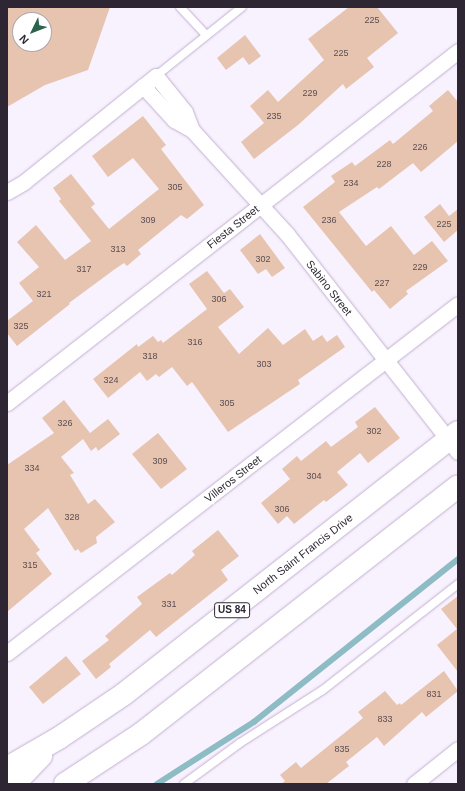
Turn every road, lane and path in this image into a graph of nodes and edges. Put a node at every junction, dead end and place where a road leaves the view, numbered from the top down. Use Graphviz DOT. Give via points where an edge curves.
graph roads {
  1 [pos="180,7"];
  2 [pos="242,7"];
  3 [pos="206,34"];
  4 [pos="458,51"];
  5 [pos="156,76"];
  6 [pos="143,86"];
  7 [pos="192,130"];
  8 [pos="7,192"];
  9 [pos="261,205"];
  10 [pos="458,304"];
  11 [pos="386,361"];
  12 [pos="7,403"];
  13 [pos="455,441"];
  14 [pos="458,486"];
  15 [pos="458,584"];
  16 [pos="7,653"];
  17 [pos="59,738"];
  18 [pos="458,749"];
  19 [pos="7,768"];
  20 [pos="14,784"];
  21 [pos="66,784"];
  22 [pos="184,784"];
  23 [pos="414,784"];
  1 -- 3 [label="lane"];
  2 -- 3 [label="lane"];
  3 -- 5 [label="lane"];
  4 -- 9 [label="street, Fiesta Street"];
  5 -- 6 [label="street"];
  5 -- 7 [label="street, Sabino Street" via="185,112"];
  6 -- 7 [label="street, Sabino Street" via="174,120"];
  6 -- 8 [label="street" via="24,182"];
  7 -- 9 [label="street, Sabino Street"];
  9 -- 11 [label="street, Sabino Street"];
  9 -- 12 [label="street, Fiesta Street"];
  10 -- 11 [label="street, Villeros Street"];
  11 -- 13 [label="street, Sabino Street"];
  11 -- 16 [label="street, Villeros Street"];
  13 -- 17 [label="highway, North Saint Francis Drive / US 84" via="124,694"];
  14 -- 21 [label="highway" via="140,734"];
  15 -- 22 [label="lane" via="323,690 240,743"];
  17 -- 19 [label="highway, North Saint Francis Drive / US 84"];
  17 -- 20 [label="highway"];
  18 -- 23 [label="street"];
}
